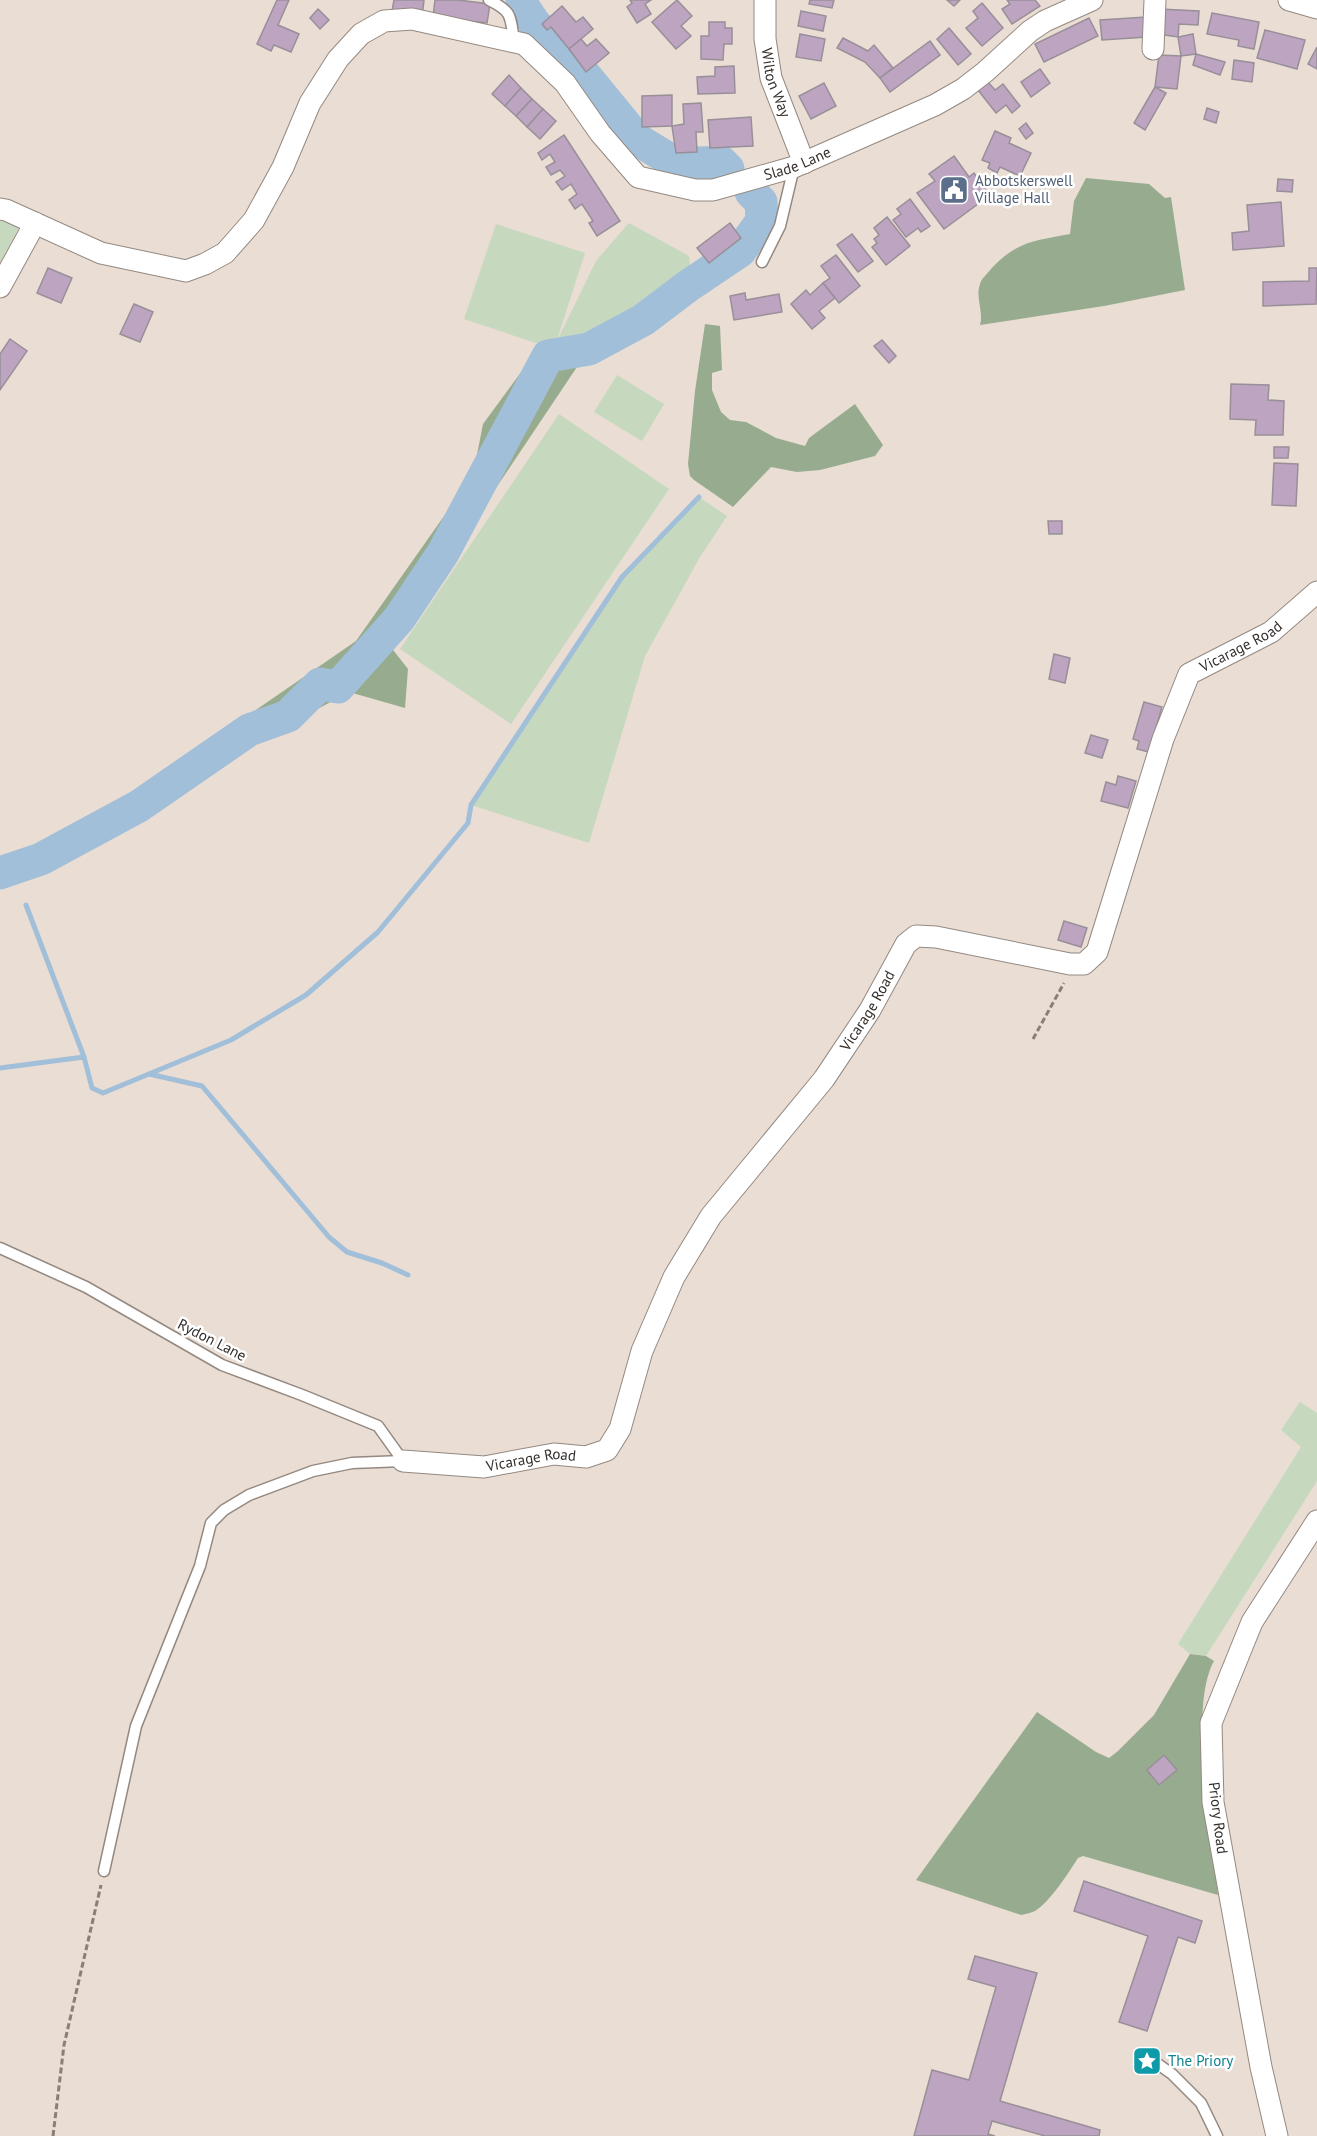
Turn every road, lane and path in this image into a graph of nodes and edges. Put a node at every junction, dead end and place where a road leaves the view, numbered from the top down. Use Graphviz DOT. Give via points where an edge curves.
graph roads {
  1 [pos="489,0"];
  2 [pos="765,0"];
  3 [pos="1092,0"];
  4 [pos="1155,0"];
  5 [pos="1289,0"];
  6 [pos="1317,8"];
  7 [pos="519,42"];
  8 [pos="1153,49"];
  9 [pos="799,165"];
  10 [pos="0,208"];
  11 [pos="35,223"];
  12 [pos="762,262"];
  13 [pos="0,287"];
  14 [pos="1317,592"];
  15 [pos="1077,964"];
  16 [pos="1033,1039"];
  17 [pos="0,1248"];
  18 [pos="403,1461"];
  19 [pos="1317,1521"];
  20 [pos="104,1871"];
  21 [pos="1145,2055"];
  22 [pos="53,2136"];
  23 [pos="1217,2136"];
  24 [pos="1277,2136"];
  1 -- 7 [label="lane" via="510,15"];
  2 -- 9 [label="street, Wilton Way" via="771,78"];
  3 -- 9 [label="street, Slade Lane" via="1030,31 985,72 935,105"];
  4 -- 8 [label="street"];
  5 -- 6 [label="street"];
  7 -- 9 [label="street, Slade Lane" via="565,83 600,133 638,177 695,190 713,190"];
  7 -- 11 [label="street" via="412,19 384,21 361,34 310,103 283,167 254,220 225,253 205,264 186,271 101,253"];
  9 -- 12 [label="lane" via="780,226"];
  10 -- 11 [label="street"];
  11 -- 13 [label="street"];
  14 -- 15 [label="street, Vicarage Road" via="1271,632 1189,674 1163,739 1097,952 1084,964"];
  15 -- 16 [label="path"];
  15 -- 18 [label="street, Vicarage Road" via="936,936 916,936 906,944 870,1010 824,1079 711,1216 680,1267 642,1351 620,1429 607,1450 586,1457 554,1454 484,1467"];
  17 -- 18 [label="lane, Rydon Lane" via="86,1287 222,1365 378,1426"];
  18 -- 20 [label="lane" via="352,1463 313,1471 249,1496 224,1510 211,1523 200,1566 136,1726"];
  19 -- 24 [label="street, Priory Road" via="1252,1622 1211,1723 1214,1802"];
  20 -- 22 [label="path" via="64,2045"];
  21 -- 23 [label="lane" via="1172,2074 1201,2103"];
}
